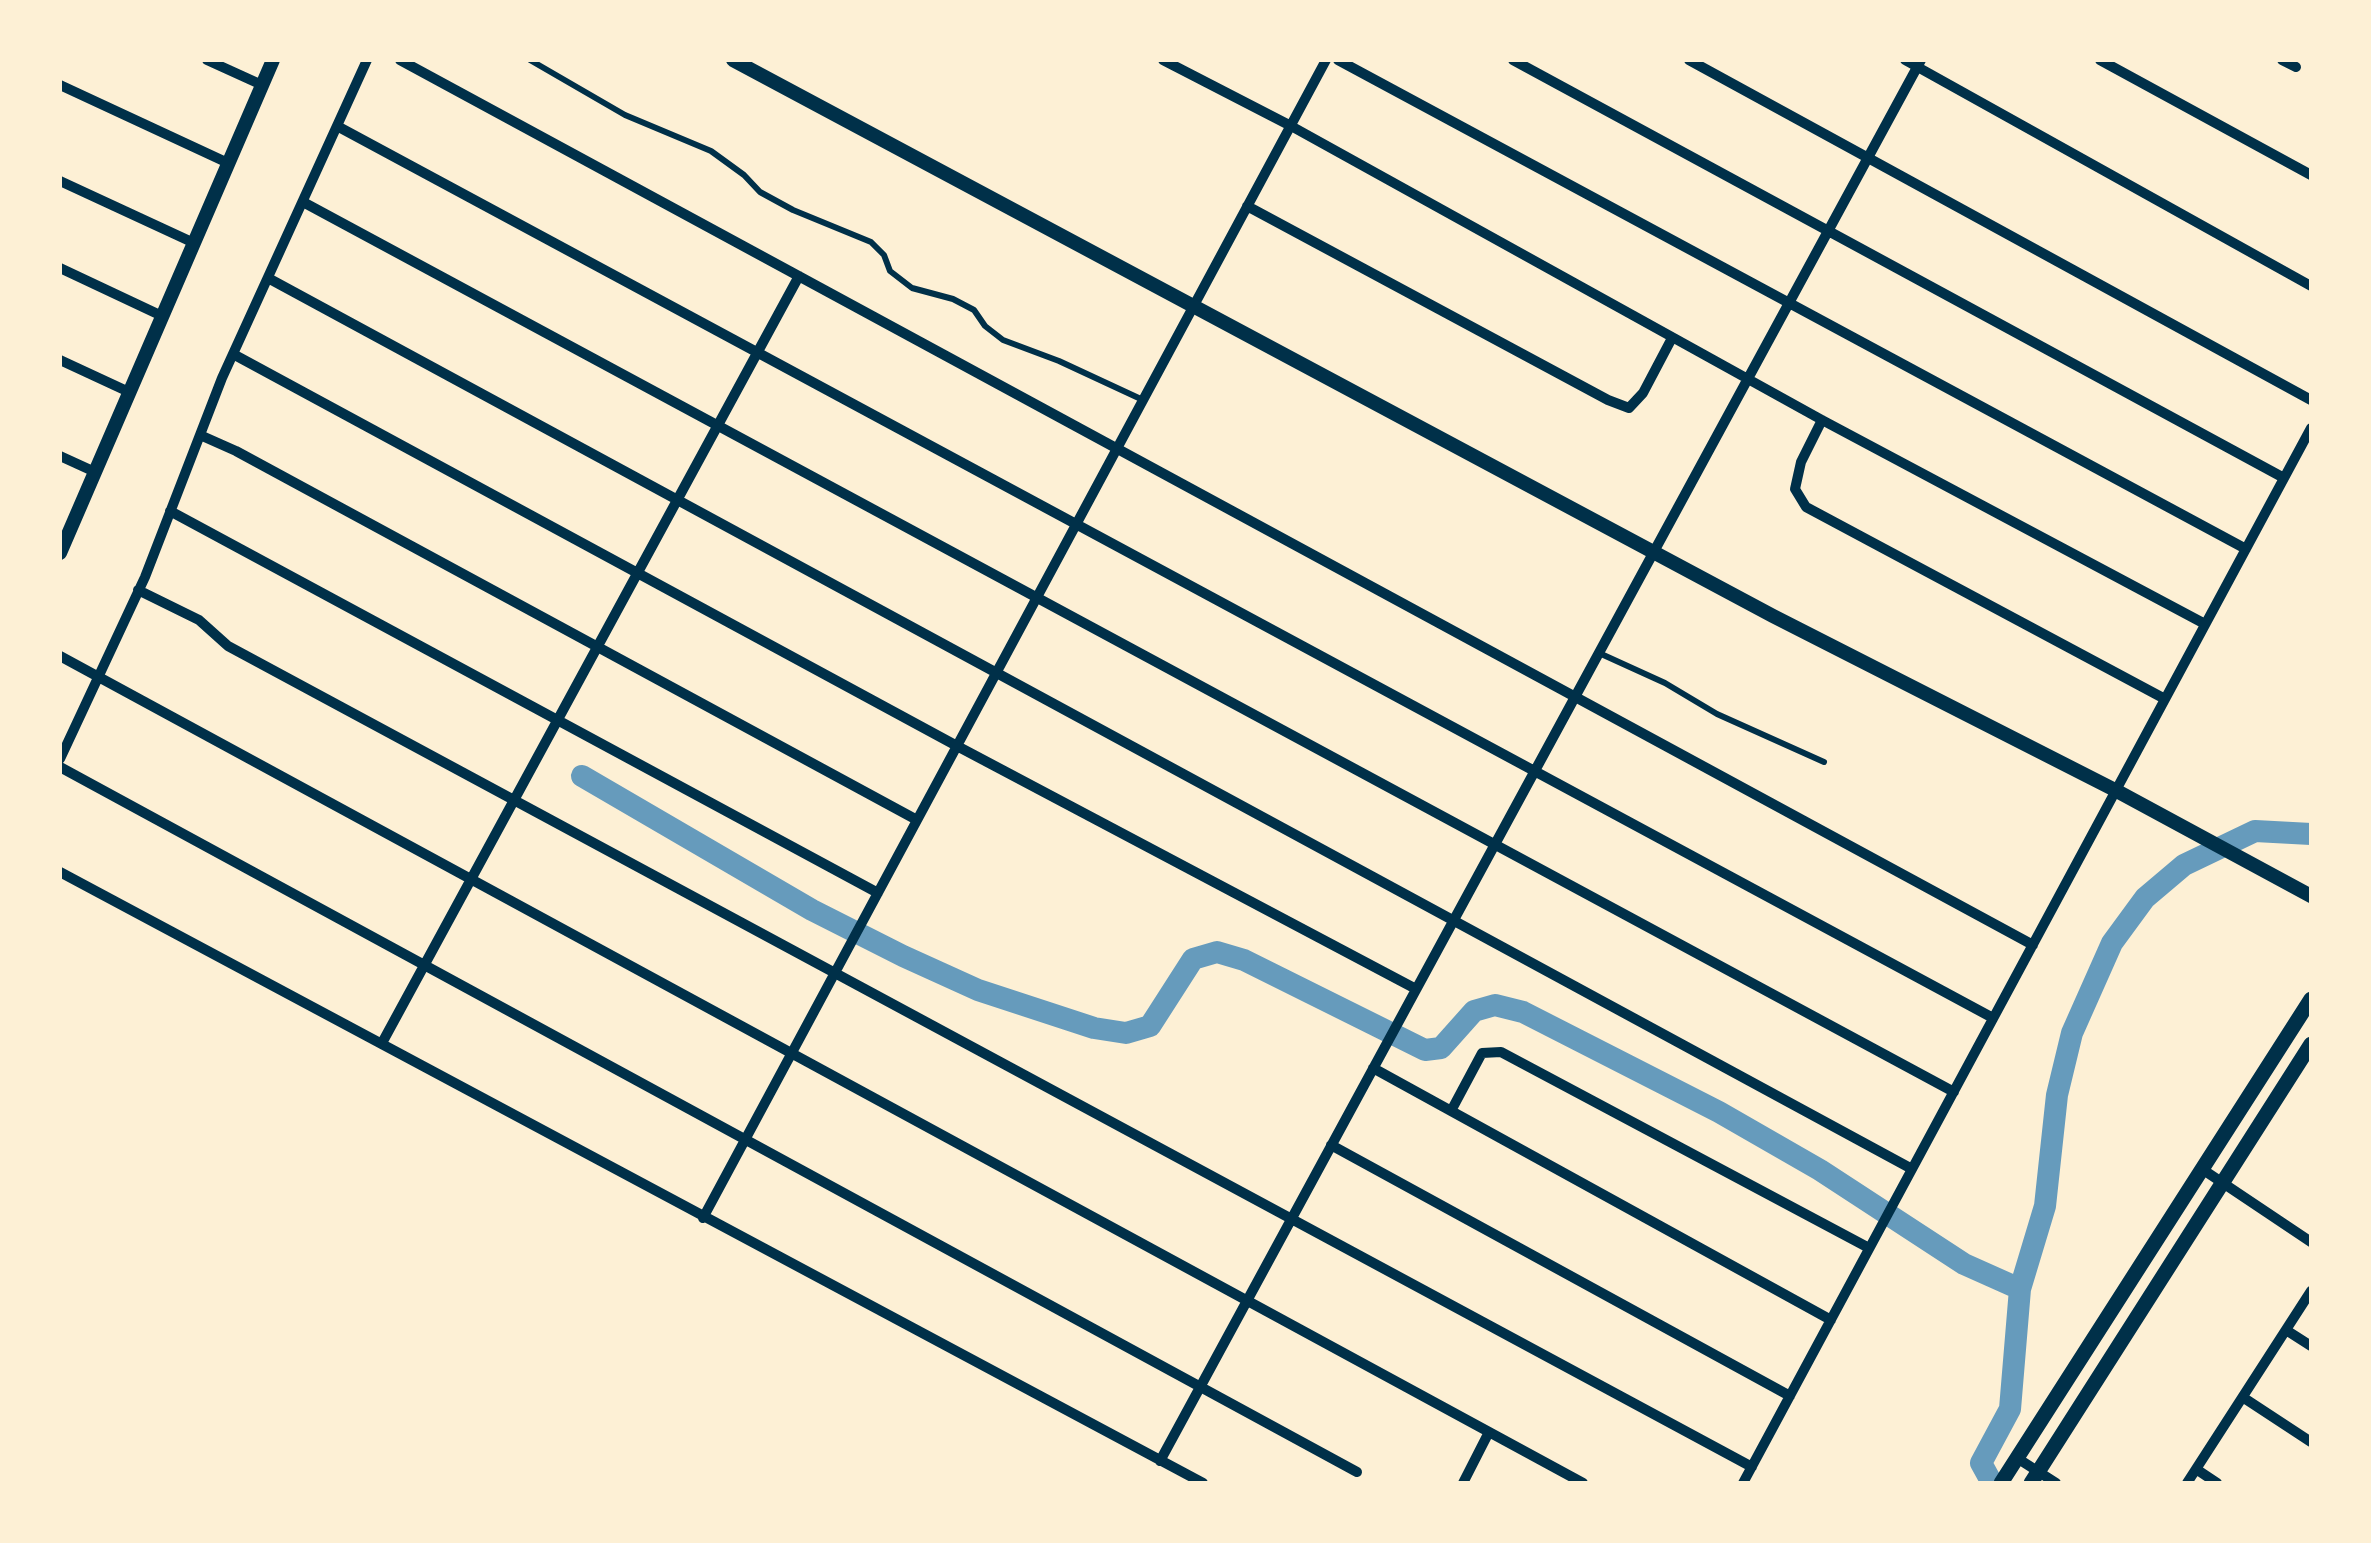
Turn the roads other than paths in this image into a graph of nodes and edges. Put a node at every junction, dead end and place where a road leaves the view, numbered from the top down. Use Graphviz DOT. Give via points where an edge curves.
graph roads {
  1 [pos="207,60"];
  2 [pos="273,60"];
  3 [pos="367,60"];
  4 [pos="400,60"];
  5 [pos="530,60"];
  6 [pos="733,60"];
  7 [pos="1163,60"];
  8 [pos="1326,60"];
  9 [pos="1338,60"];
  10 [pos="1513,60"];
  11 [pos="1689,60"];
  12 [pos="1904,60"];
  13 [pos="2100,60"];
  14 [pos="2282,60"];
  15 [pos="1919,64"];
  16 [pos="2296,67"];
  17 [pos="60,85"];
  18 [pos="262,85"];
  19 [pos="337,126"];
  20 [pos="1290,126"];
  21 [pos="1868,158"];
  22 [pos="228,163"];
  23 [pos="2311,174"];
  24 [pos="60,180"];
  25 [pos="302,202"];
  26 [pos="1247,206"];
  27 [pos="1828,231"];
  28 [pos="194,243"];
  29 [pos="60,268"];
  30 [pos="799,276"];
  31 [pos="268,278"];
  32 [pos="2311,286"];
  33 [pos="1789,303"];
  34 [pos="1194,306"];
  35 [pos="162,316"];
  36 [pos="1672,338"];
  37 [pos="757,353"];
  38 [pos="233,354"];
  39 [pos="60,360"];
  40 [pos="1748,380"];
  41 [pos="129,392"];
  42 [pos="1143,400"];
  43 [pos="2311,400"];
  44 [pos="1822,420"];
  45 [pos="718,426"];
  46 [pos="2311,428"];
  47 [pos="200,435"];
  48 [pos="1117,448"];
  49 [pos="60,456"];
  50 [pos="95,472"];
  51 [pos="2284,478"];
  52 [pos="678,500"];
  53 [pos="170,511"];
  54 [pos="1076,524"];
  55 [pos="2246,549"];
  56 [pos="1654,552"];
  57 [pos="60,553"];
  58 [pos="638,573"];
  59 [pos="138,590"];
  60 [pos="1036,598"];
  61 [pos="2205,624"];
  62 [pos="598,647"];
  63 [pos="1599,653"];
  64 [pos="60,656"];
  65 [pos="997,672"];
  66 [pos="98,677"];
  67 [pos="1575,696"];
  68 [pos="2165,699"];
  69 [pos="558,720"];
  70 [pos="957,746"];
  71 [pos="60,758"];
  72 [pos="1824,762"];
  73 [pos="60,767"];
  74 [pos="1534,771"];
  75 [pos="2115,790"];
  76 [pos="514,800"];
  77 [pos="917,820"];
  78 [pos="1494,845"];
  79 [pos="60,872"];
  80 [pos="471,879"];
  81 [pos="878,893"];
  82 [pos="2311,896"];
  83 [pos="1454,919"];
  84 [pos="2033,945"];
  85 [pos="424,966"];
  86 [pos="835,973"];
  87 [pos="1416,989"];
  88 [pos="2311,999"];
  89 [pos="1993,1018"];
  90 [pos="382,1044"];
  91 [pos="2311,1044"];
  92 [pos="792,1053"];
  93 [pos="1373,1068"];
  94 [pos="1954,1092"];
  95 [pos="1451,1111"];
  96 [pos="744,1141"];
  97 [pos="1332,1145"];
  98 [pos="1912,1169"];
  99 [pos="2202,1169"];
  100 [pos="2224,1184"];
  101 [pos="703,1218"];
  102 [pos="1291,1219"];
  103 [pos="2311,1242"];
  104 [pos="1869,1248"];
  105 [pos="2311,1291"];
  106 [pos="1247,1300"];
  107 [pos="1831,1320"];
  108 [pos="2286,1330"];
  109 [pos="2311,1346"];
  110 [pos="1200,1387"];
  111 [pos="1790,1396"];
  112 [pos="2244,1398"];
  113 [pos="1489,1432"];
  114 [pos="2311,1442"];
  115 [pos="2017,1458"];
  116 [pos="1160,1461"];
  117 [pos="1752,1467"];
  118 [pos="2196,1470"];
  119 [pos="1357,1472"];
  120 [pos="2035,1477"];
  121 [pos="1203,1483"];
  122 [pos="1464,1483"];
  123 [pos="1583,1483"];
  124 [pos="1743,1483"];
  125 [pos="2001,1483"];
  126 [pos="2056,1483"];
  127 [pos="2187,1483"];
  128 [pos="2217,1483"];
  1 -- 18 [label="street"];
  2 -- 18 [label="street"];
  3 -- 19 [label="street"];
  4 -- 30 [label="street"];
  5 -- 42 [label="lane" via="625,115 711,151 793,210 871,242 890,271 912,288 974,310 1002,340"];
  6 -- 34 [label="street"];
  7 -- 20 [label="street"];
  8 -- 20 [label="street"];
  9 -- 33 [label="street"];
  10 -- 27 [label="street"];
  11 -- 21 [label="street"];
  12 -- 15 [label="street"];
  13 -- 23 [label="street"];
  14 -- 16 [label="street"];
  15 -- 21 [label="street"];
  15 -- 32 [label="street"];
  17 -- 22 [label="street"];
  18 -- 22 [label="street"];
  19 -- 25 [label="street"];
  19 -- 37 [label="street"];
  20 -- 26 [label="street"];
  20 -- 36 [label="street"];
  21 -- 27 [label="street"];
  21 -- 43 [label="street"];
  22 -- 28 [label="street"];
  24 -- 28 [label="street"];
  25 -- 31 [label="street"];
  25 -- 45 [label="street"];
  26 -- 34 [label="street"];
  26 -- 36 [label="street" via="1629,408"];
  27 -- 33 [label="street"];
  27 -- 51 [label="street"];
  28 -- 35 [label="street"];
  29 -- 35 [label="street"];
  30 -- 37 [label="street"];
  30 -- 48 [label="street"];
  31 -- 38 [label="street"];
  31 -- 52 [label="street"];
  33 -- 40 [label="street"];
  33 -- 55 [label="street"];
  34 -- 42 [label="street"];
  34 -- 56 [label="street"];
  35 -- 41 [label="street"];
  36 -- 40 [label="street"];
  37 -- 45 [label="street"];
  37 -- 54 [label="street"];
  38 -- 47 [label="street"];
  38 -- 58 [label="street"];
  39 -- 41 [label="street"];
  40 -- 44 [label="street"];
  40 -- 56 [label="street"];
  41 -- 50 [label="street"];
  42 -- 48 [label="street"];
  44 -- 61 [label="street"];
  44 -- 68 [label="street" via="1800,462 1795,490 1806,506"];
  45 -- 52 [label="street"];
  45 -- 60 [label="street"];
  46 -- 51 [label="street"];
  47 -- 53 [label="street"];
  47 -- 62 [label="street"];
  48 -- 54 [label="street"];
  48 -- 67 [label="street"];
  49 -- 50 [label="street"];
  50 -- 57 [label="street"];
  51 -- 55 [label="street"];
  52 -- 58 [label="street"];
  52 -- 65 [label="street"];
  53 -- 59 [label="street"];
  53 -- 69 [label="street"];
  54 -- 60 [label="street"];
  54 -- 74 [label="street"];
  55 -- 61 [label="street"];
  56 -- 63 [label="street"];
  56 -- 75 [label="street"];
  58 -- 62 [label="street"];
  58 -- 70 [label="street"];
  59 -- 66 [label="street"];
  59 -- 76 [label="street" via="199,620 228,646"];
  60 -- 65 [label="street"];
  60 -- 78 [label="street"];
  61 -- 68 [label="street"];
  62 -- 69 [label="street"];
  62 -- 77 [label="street"];
  63 -- 67 [label="street"];
  63 -- 72 [label="lane"];
  64 -- 66 [label="street"];
  65 -- 70 [label="street"];
  65 -- 83 [label="street"];
  66 -- 71 [label="street"];
  66 -- 80 [label="street"];
  67 -- 74 [label="street"];
  67 -- 84 [label="street"];
  68 -- 75 [label="street"];
  69 -- 76 [label="street"];
  69 -- 81 [label="street"];
  70 -- 77 [label="street"];
  70 -- 87 [label="street"];
  73 -- 85 [label="street"];
  74 -- 78 [label="street"];
  74 -- 89 [label="street"];
  75 -- 82 [label="street"];
  75 -- 84 [label="street"];
  76 -- 80 [label="street"];
  76 -- 86 [label="street"];
  77 -- 81 [label="street"];
  78 -- 83 [label="street"];
  78 -- 94 [label="street"];
  79 -- 90 [label="street"];
  80 -- 85 [label="street"];
  80 -- 92 [label="street"];
  81 -- 86 [label="street"];
  83 -- 87 [label="street"];
  83 -- 98 [label="street"];
  84 -- 89 [label="street"];
  85 -- 90 [label="street"];
  85 -- 96 [label="street"];
  86 -- 92 [label="street"];
  86 -- 102 [label="street"];
  87 -- 93 [label="street"];
  88 -- 99 [label="main road"];
  89 -- 94 [label="street"];
  90 -- 101 [label="street"];
  91 -- 100 [label="main road"];
  92 -- 96 [label="street"];
  92 -- 106 [label="street"];
  93 -- 95 [label="street"];
  93 -- 97 [label="street"];
  94 -- 98 [label="street"];
  95 -- 104 [label="street" via="1482,1054 1502,1052"];
  95 -- 107 [label="street"];
  96 -- 101 [label="street"];
  96 -- 110 [label="street"];
  97 -- 102 [label="street"];
  97 -- 111 [label="street"];
  98 -- 104 [label="street"];
  99 -- 100 [label="street"];
  99 -- 115 [label="main road"];
  100 -- 103 [label="street"];
  100 -- 120 [label="main road"];
  101 -- 116 [label="street"];
  102 -- 106 [label="street"];
  102 -- 117 [label="street"];
  104 -- 107 [label="street"];
  105 -- 108 [label="street"];
  106 -- 110 [label="street"];
  106 -- 113 [label="street"];
  107 -- 111 [label="street"];
  108 -- 109 [label="street"];
  108 -- 112 [label="street"];
  110 -- 116 [label="street"];
  110 -- 119 [label="street"];
  111 -- 117 [label="street"];
  112 -- 114 [label="street"];
  112 -- 118 [label="street"];
  113 -- 122 [label="street"];
  113 -- 123 [label="street"];
  115 -- 120 [label="street"];
  115 -- 125 [label="main road"];
  116 -- 121 [label="street"];
  117 -- 124 [label="street"];
  118 -- 127 [label="street"];
  118 -- 128 [label="street"];
  120 -- 126 [label="street"];
}
